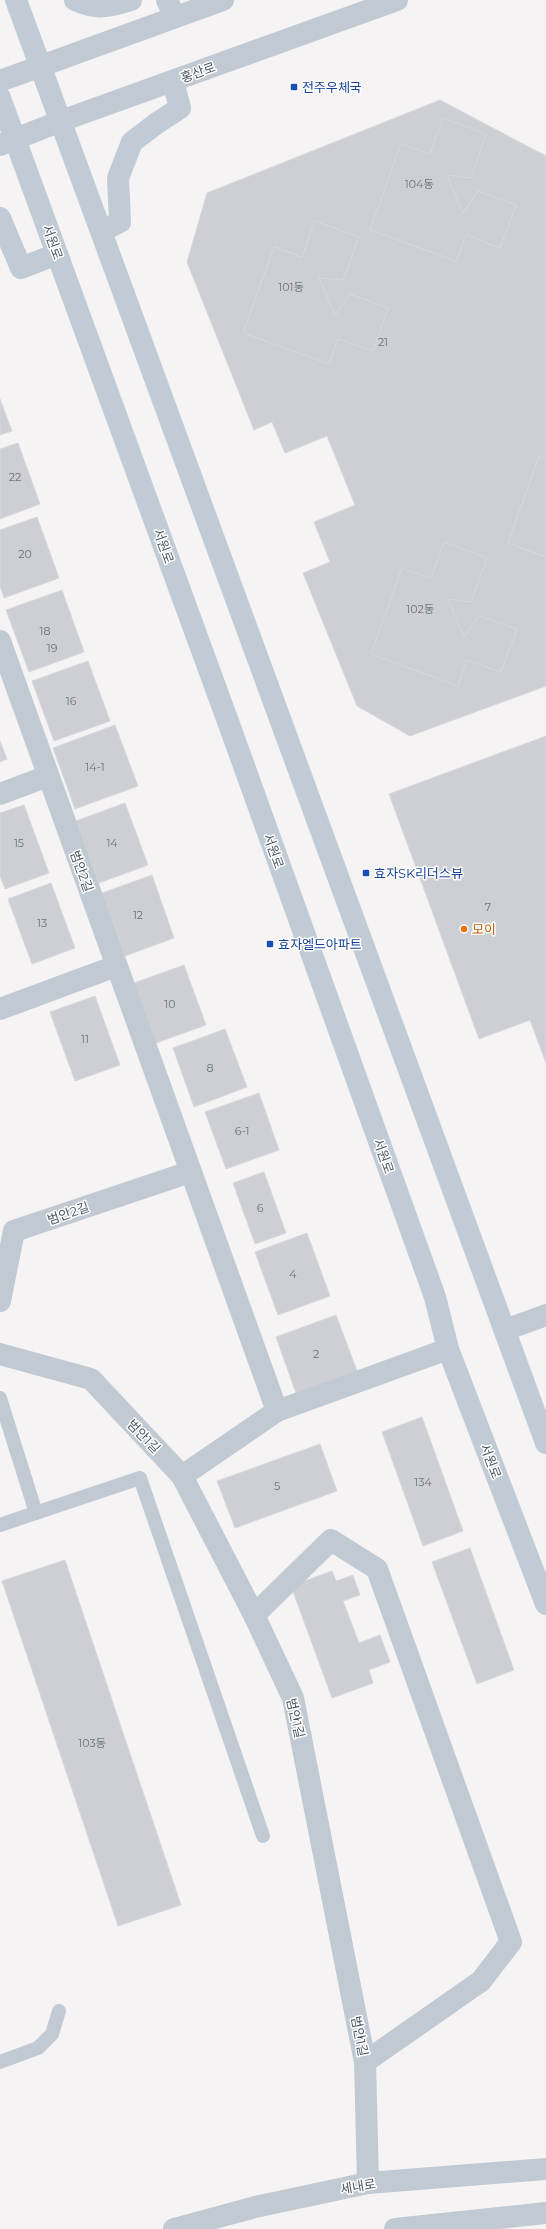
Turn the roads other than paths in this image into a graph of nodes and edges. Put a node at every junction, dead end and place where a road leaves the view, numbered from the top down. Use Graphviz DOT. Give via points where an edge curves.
graph roads {
  1 [pos="16,0"];
  2 [pos="75,0"];
  3 [pos="131,0"];
  4 [pos="223,0"];
  5 [pos="397,0"];
  6 [pos="171,9"];
  7 [pos="40,67"];
  8 [pos="0,81"];
  9 [pos="173,81"];
  10 [pos="0,98"];
  11 [pos="61,121"];
  12 [pos="8,142"];
  13 [pos="0,218"];
  14 [pos="102,231"];
  15 [pos="57,254"];
  16 [pos="0,641"];
  17 [pos="48,776"];
  18 [pos="0,794"];
  19 [pos="116,966"];
  20 [pos="0,1009"];
  21 [pos="190,1172"];
  22 [pos="0,1301"];
  23 [pos="546,1315"];
  24 [pos="505,1330"];
  25 [pos="448,1349"];
  26 [pos="0,1354"];
  27 [pos="0,1398"];
  28 [pos="277,1411"];
  29 [pos="546,1443"];
  30 [pos="182,1476"];
  31 [pos="36,1513"];
  32 [pos="0,1525"];
  33 [pos="546,1604"];
  34 [pos="254,1615"];
  35 [pos="263,1836"];
  36 [pos="59,2011"];
  37 [pos="0,2062"];
  38 [pos="365,2062"];
  39 [pos="546,2169"];
  40 [pos="368,2183"];
  41 [pos="546,2213"];
  42 [pos="174,2229"];
  43 [pos="395,2229"];
  1 -- 7 [label="main road"];
  2 -- 3 [label="main road" via="91,7 112,6"];
  4 -- 6 [label="street"];
  5 -- 9 [label="street, 홍산로"];
  6 -- 7 [label="street"];
  7 -- 8 [label="street"];
  7 -- 11 [label="main road"];
  9 -- 11 [label="street, 홍산로"];
  9 -- 14 [label="main road" via="180,108 132,142 118,178 120,222"];
  10 -- 12 [label="main road, 서원로"];
  11 -- 12 [label="street, 홍산로"];
  11 -- 14 [label="main road"];
  12 -- 15 [label="main road, 서원로"];
  13 -- 15 [label="main road" via="21,268"];
  14 -- 24 [label="main road"];
  15 -- 25 [label="main road, 서원로" via="435,1297"];
  16 -- 17 [label="street, 범안2길"];
  17 -- 18 [label="street"];
  17 -- 19 [label="street, 범안2길"];
  19 -- 20 [label="street"];
  19 -- 21 [label="street, 범안2길"];
  21 -- 22 [label="street, 범안2길" via="14,1231"];
  21 -- 28 [label="street, 범안2길"];
  23 -- 24 [label="street"];
  24 -- 29 [label="main road"];
  25 -- 28 [label="street"];
  25 -- 33 [label="main road, 서원로"];
  26 -- 30 [label="street, 범안1길" via="91,1379"];
  27 -- 31 [label="lane"];
  28 -- 30 [label="street"];
  30 -- 34 [label="street, 범안1길"];
  31 -- 32 [label="lane"];
  31 -- 35 [label="lane" via="140,1478"];
  34 -- 38 [label="street, 범안1길" via="293,1698"];
  34 -- 38 [label="street" via="331,1540 377,1569 511,1942 481,1981"];
  36 -- 37 [label="lane" via="52,2034 38,2048"];
  38 -- 40 [label="street, 범안1길"];
  39 -- 40 [label="street, 세내로"];
  40 -- 42 [label="street, 세내로" via="255,2207"];
  41 -- 43 [label="street"];
}
